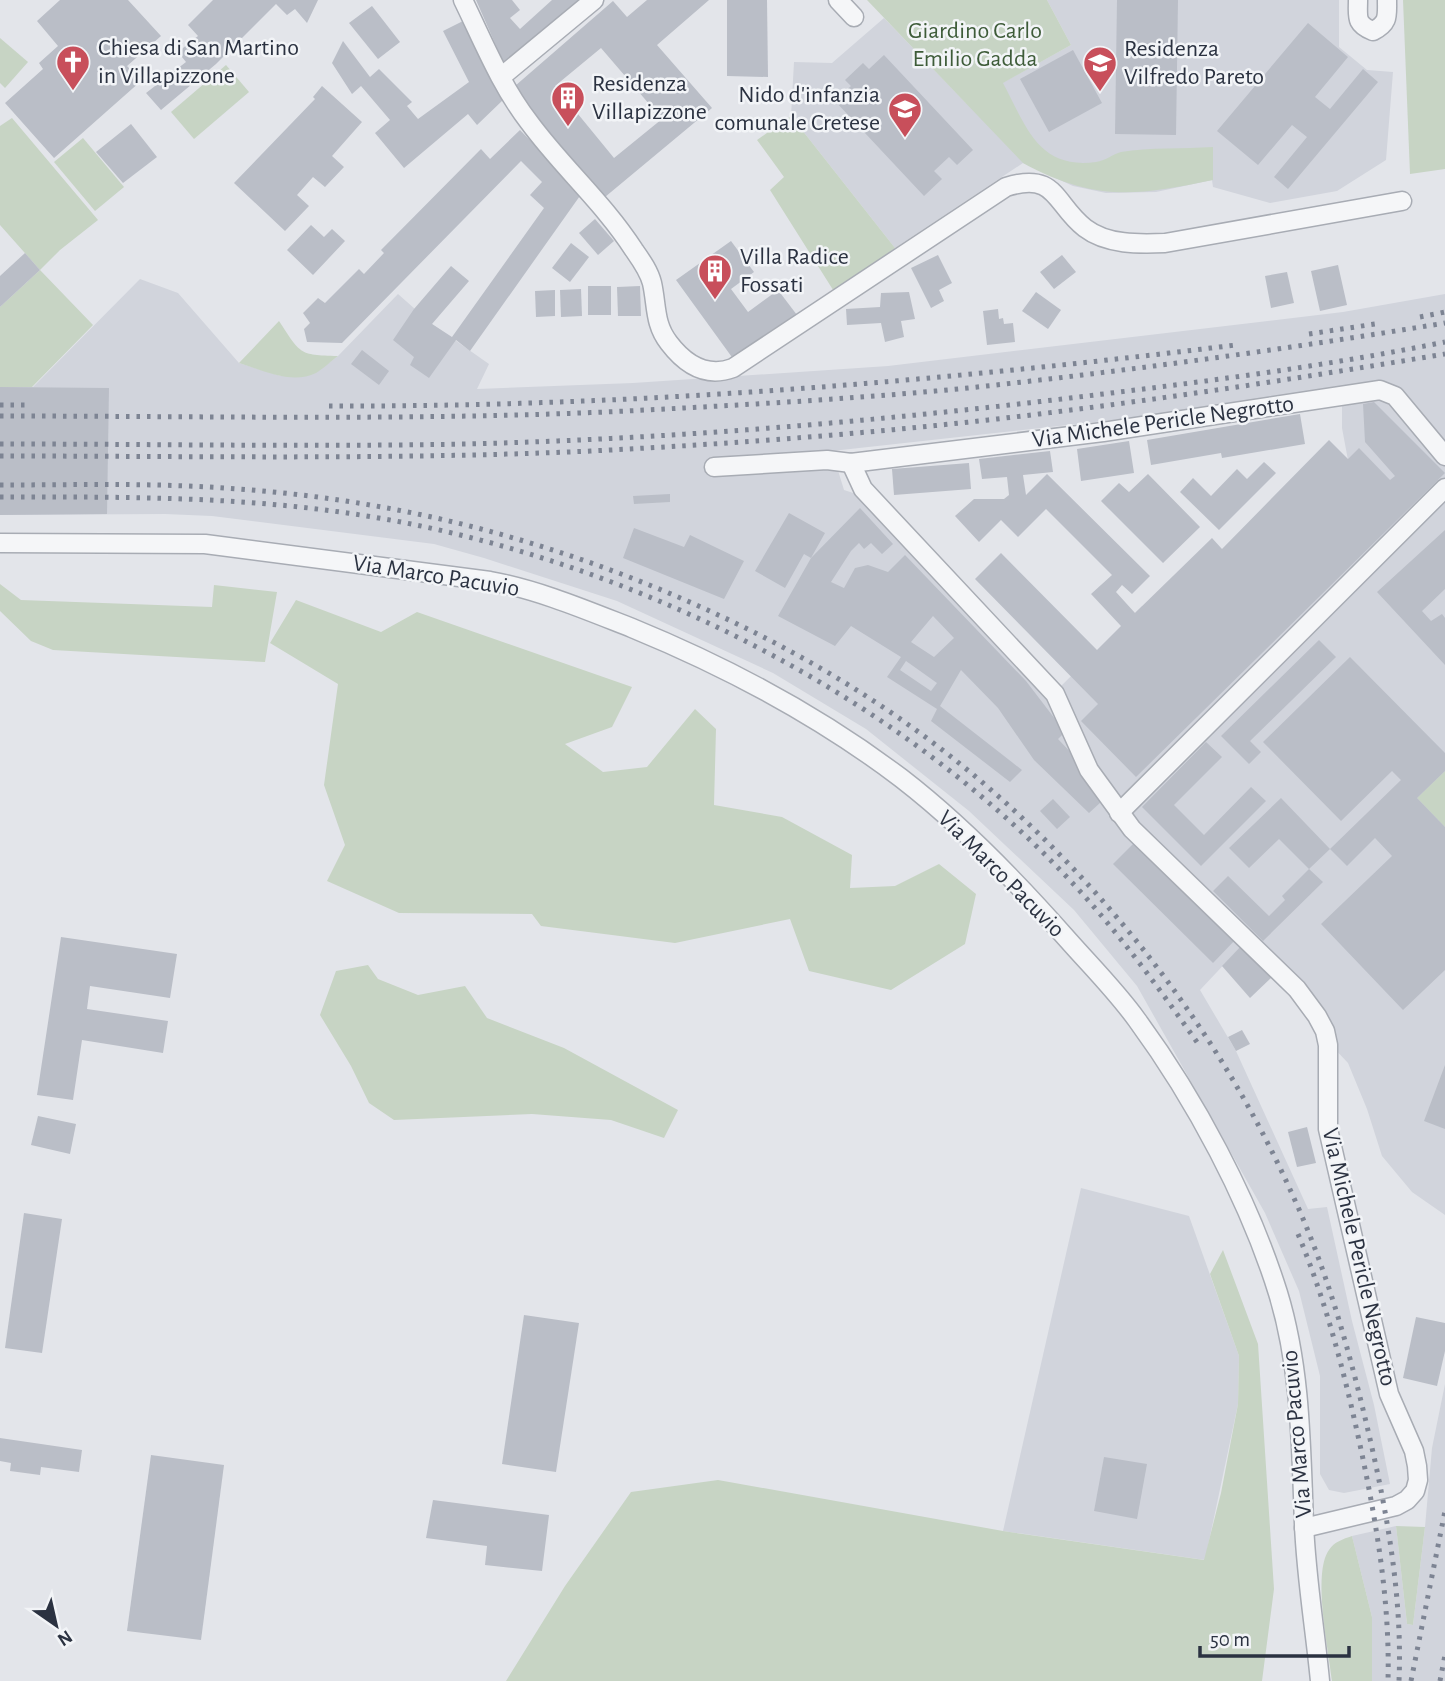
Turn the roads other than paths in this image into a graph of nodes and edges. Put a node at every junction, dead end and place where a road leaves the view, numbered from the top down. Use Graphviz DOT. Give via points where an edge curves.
graph roads {
  1 [pos="463,0"];
  2 [pos="594,0"];
  3 [pos="838,0"];
  4 [pos="1358,0"];
  5 [pos="1387,0"];
  6 [pos="854,17"];
  7 [pos="501,77"];
  8 [pos="1402,201"];
  9 [pos="1445,456"];
  10 [pos="851,463"];
  11 [pos="714,467"];
  12 [pos="1445,488"];
  13 [pos="0,543"];
  14 [pos="1119,813"];
  15 [pos="1304,1528"];
  16 [pos="1320,1681"];
  1 -- 7 [label="street"];
  2 -- 7 [label="street"];
  3 -- 6 [label="street"];
  4 -- 5 [label="street" via="1358,20 1373,31 1383,26"];
  7 -- 8 [label="street" via="529,123 634,248 652,282 658,327 669,343 694,367 706,371 733,368 1018,183 1049,188 1086,229 1134,244 1165,243"];
  9 -- 10 [label="street, Via Michele Pericle Negrotto" via="1395,396 1380,390 1103,432"];
  10 -- 11 [label="street, Via Michele Pericle Negrotto" via="827,460"];
  10 -- 14 [label="street, Via Michele Pericle Negrotto" via="863,489 1055,694 1089,770"];
  12 -- 14 [label="street"];
  13 -- 15 [label="street, Via Marco Pacuvio" via="191,543 522,588 686,651 765,691 887,768 1001,867 1136,1018 1214,1144 1278,1293 1296,1367"];
  14 -- 15 [label="street, Via Michele Pericle Negrotto" via="1297,989 1325,1031 1328,1129 1389,1394 1414,1451 1418,1480 1408,1500 1396,1506"];
  15 -- 16 [label="street, Via Marco Pacuvio"];
}
